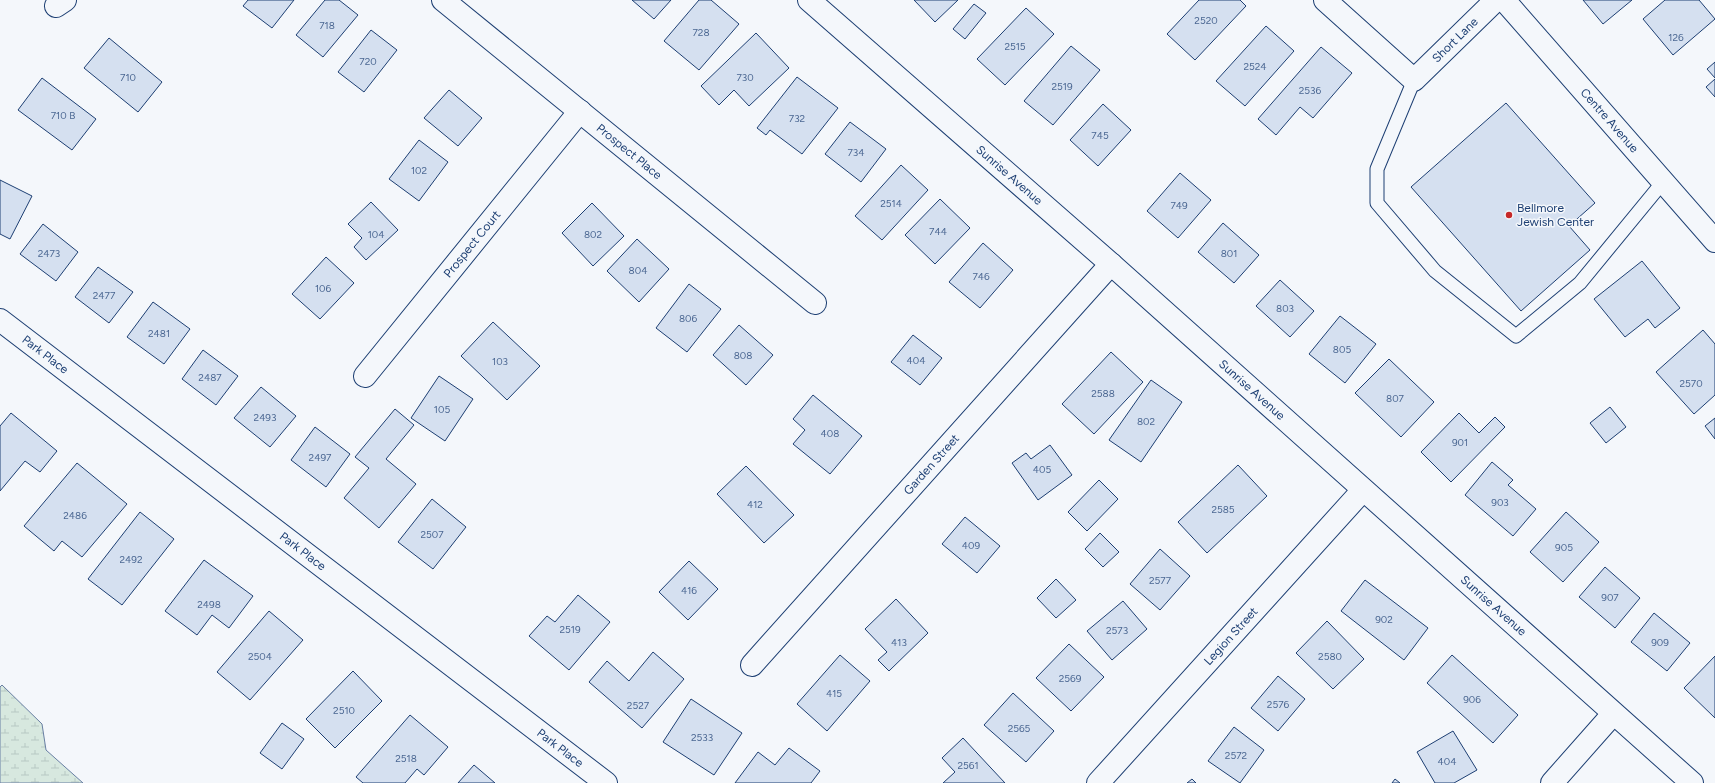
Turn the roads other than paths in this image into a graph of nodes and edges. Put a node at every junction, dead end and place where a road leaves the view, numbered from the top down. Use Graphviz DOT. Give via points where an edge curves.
graph roads {
  1 [pos="443,0"];
  2 [pos="809,0"];
  3 [pos="1325,0"];
  4 [pos="1496,0"];
  5 [pos="1504,0"];
  6 [pos="1414,80"];
  7 [pos="580,112"];
  8 [pos="1663,182"];
  9 [pos="1715,242"];
  10 [pos="1111,264"];
  11 [pos="815,303"];
  12 [pos="0,320"];
  13 [pos="365,376"];
  14 [pos="1363,490"];
  15 [pos="752,665"];
  16 [pos="1613,714"];
  17 [pos="606,783"];
  18 [pos="1098,783"];
  19 [pos="1552,783"];
  20 [pos="1692,783"];
  1 -- 7 [label="street, Prospect Place"];
  2 -- 10 [label="street, Sunrise Avenue"];
  3 -- 6 [label="street"];
  4 -- 6 [label="street, Short Lane"];
  5 -- 8 [label="street, Centre Avenue"];
  6 -- 8 [label="lane" via="1377,169 1377,203 1435,271 1516,336 1580,283"];
  7 -- 11 [label="street, Prospect Place"];
  7 -- 13 [label="street, Prospect Court"];
  8 -- 9 [label="street, Centre Avenue"];
  10 -- 14 [label="street, Sunrise Avenue"];
  10 -- 15 [label="street, Garden Street"];
  12 -- 17 [label="street, Park Place"];
  14 -- 16 [label="street, Sunrise Avenue"];
  14 -- 18 [label="street, Legion Street"];
  16 -- 19 [label="street"];
  16 -- 20 [label="street, Sunrise Avenue"];
}
